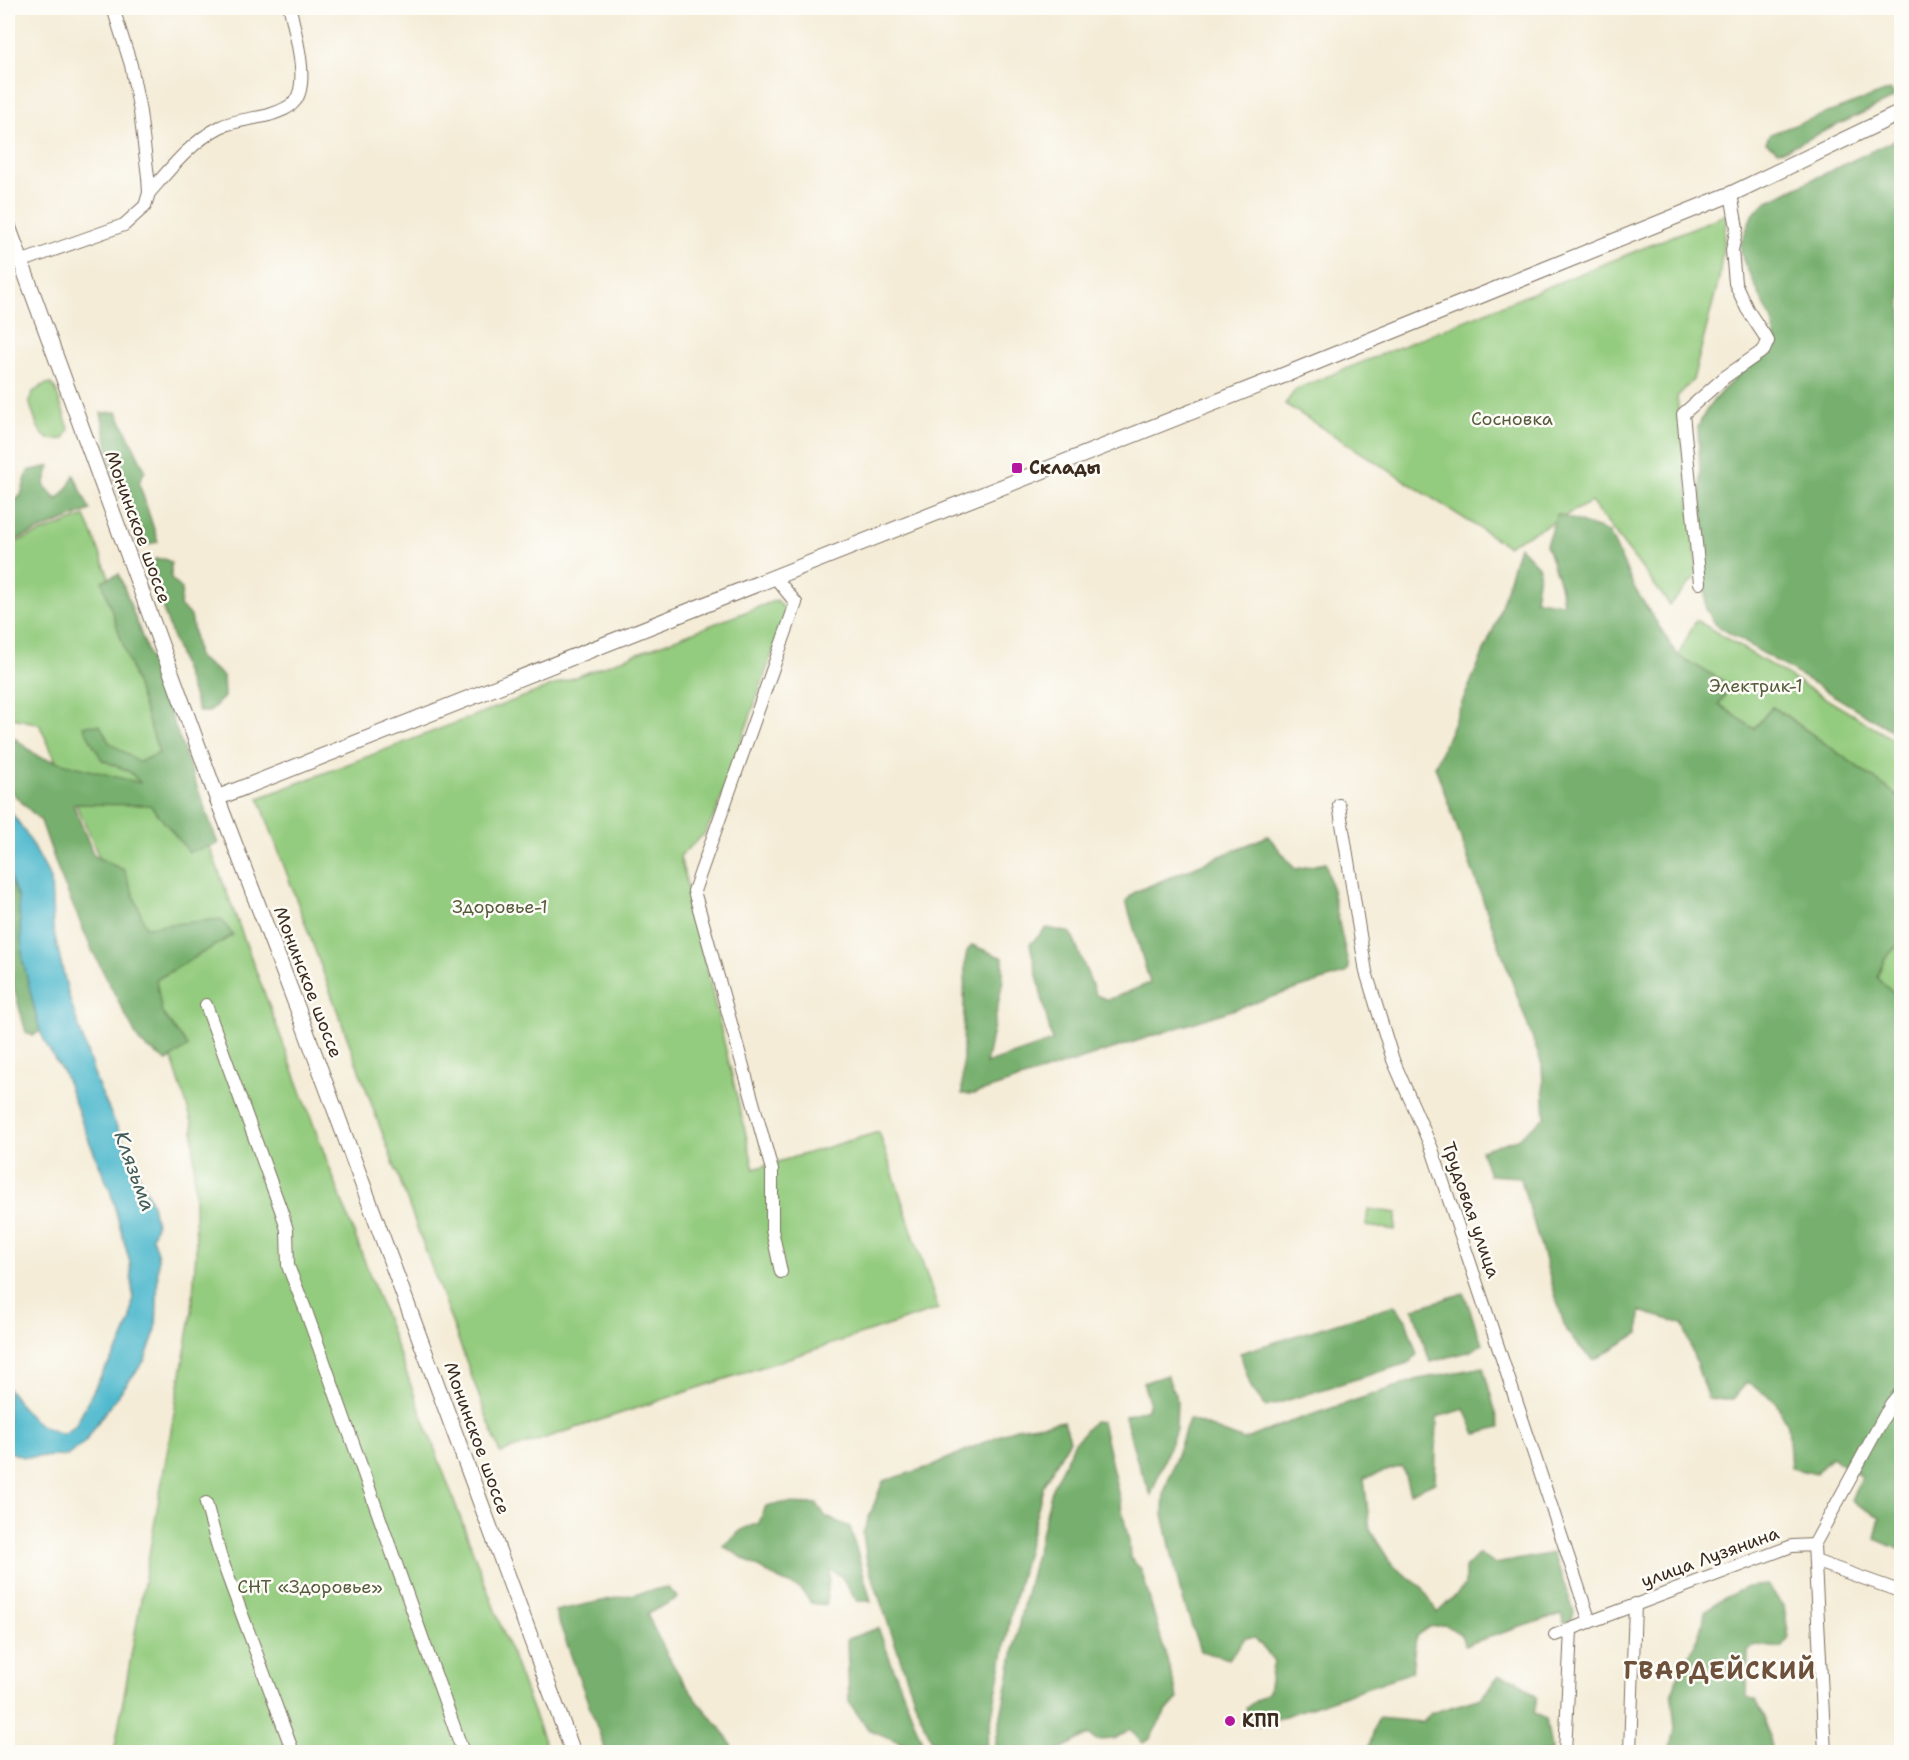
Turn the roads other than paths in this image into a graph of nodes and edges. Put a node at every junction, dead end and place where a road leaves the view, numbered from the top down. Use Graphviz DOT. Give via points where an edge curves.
graph roads {
  1 [pos="113,8"];
  2 [pos="290,8"];
  3 [pos="1902,112"];
  4 [pos="149,193"];
  5 [pos="1731,194"];
  6 [pos="8,226"];
  7 [pos="20,262"];
  8 [pos="774,576"];
  9 [pos="1700,583"];
  10 [pos="217,798"];
  11 [pos="1339,805"];
  12 [pos="206,1005"];
  13 [pos="781,1272"];
  14 [pos="1902,1390"];
  15 [pos="206,1503"];
  16 [pos="1814,1545"];
  17 [pos="1815,1561"];
  18 [pos="1902,1592"];
  19 [pos="1635,1604"];
  20 [pos="1590,1622"];
  21 [pos="1571,1630"];
  22 [pos="1555,1635"];
  23 [pos="293,1752"];
  24 [pos="463,1752"];
  25 [pos="573,1752"];
  26 [pos="1565,1752"];
  27 [pos="1630,1752"];
  28 [pos="1825,1752"];
  1 -- 4 [label="street" via="131,65"];
  2 -- 4 [label="street" via="301,83 294,102 272,114 222,126 207,135"];
  3 -- 5 [label="main road"];
  4 -- 7 [label="street" via="145,206 124,225"];
  5 -- 8 [label="main road"];
  5 -- 9 [label="street" via="1737,228 1732,250 1735,283 1768,340 1764,350 1683,414"];
  6 -- 7 [label="main road, Монинское шоссе"];
  7 -- 10 [label="main road, Монинское шоссе"];
  8 -- 10 [label="main road"];
  8 -- 13 [label="street" via="796,603 694,891 772,1170 772,1230"];
  10 -- 25 [label="main road, Монинское шоссе"];
  11 -- 20 [label="street, Трудовая улица" via="1366,972 1393,1060 1432,1149"];
  12 -- 24 [label="street" via="282,1213 291,1276"];
  14 -- 16 [label="street"];
  15 -- 23 [label="street" via="220,1555"];
  16 -- 17 [label="street"];
  16 -- 19 [label="street, улица Лузянина" via="1792,1546"];
  17 -- 18 [label="street"];
  17 -- 28 [label="street"];
  19 -- 20 [label="street, улица Лузянина"];
  19 -- 27 [label="street"];
  20 -- 21 [label="street, улица Лузянина"];
  21 -- 22 [label="street, улица Лузянина"];
  21 -- 26 [label="street"];
}
